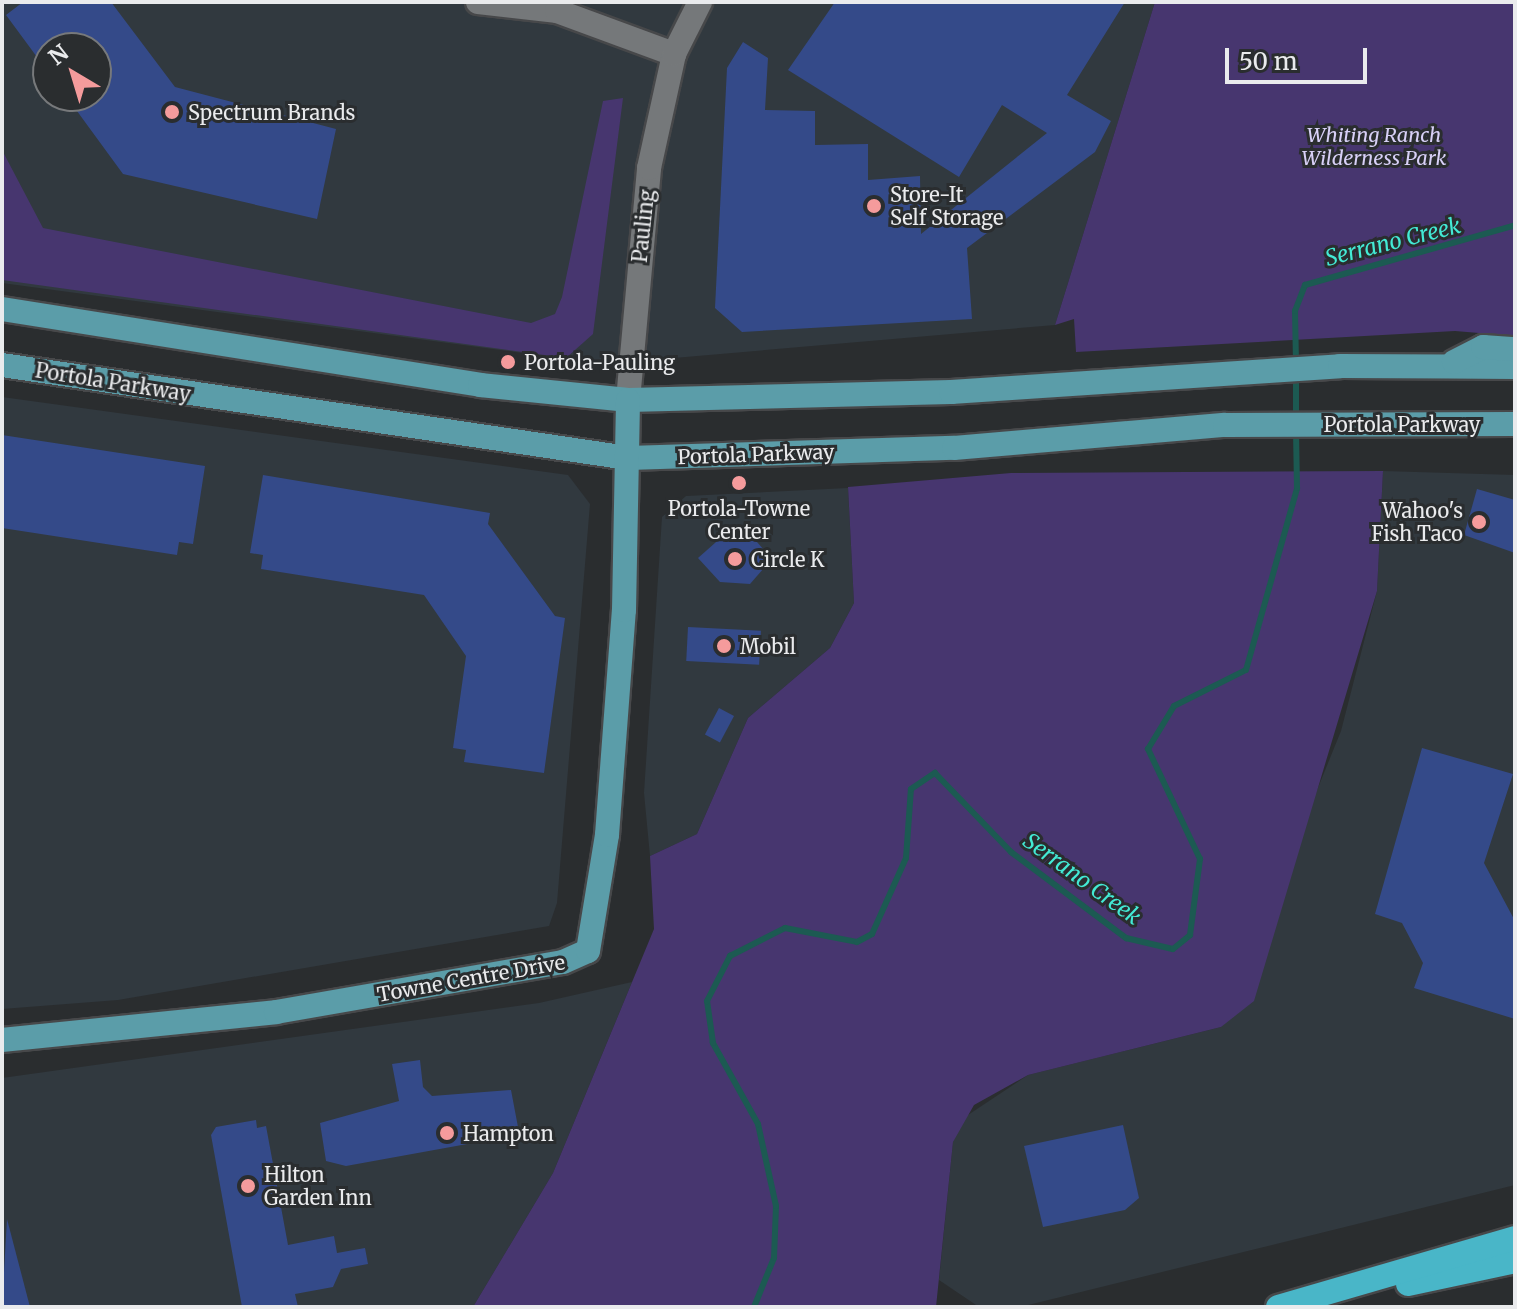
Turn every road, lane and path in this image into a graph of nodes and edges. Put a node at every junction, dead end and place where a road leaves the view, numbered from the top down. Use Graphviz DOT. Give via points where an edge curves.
graph roads {
  1 [pos="478,2"];
  2 [pos="700,2"];
  3 [pos="674,54"];
  4 [pos="2,309"];
  5 [pos="1515,349"];
  6 [pos="1454,362"];
  7 [pos="2,365"];
  8 [pos="1515,367"];
  9 [pos="628,400"];
  10 [pos="1515,424"];
  11 [pos="628,458"];
  12 [pos="2,1040"];
  13 [pos="1515,1238"];
  14 [pos="1515,1261"];
  15 [pos="1278,1307"];
  16 [pos="1300,1307"];
  1 -- 3 [label="street" via="557,11"];
  2 -- 3 [label="street, Pauling"];
  3 -- 9 [label="street, Pauling" via="649,168"];
  4 -- 9 [label="main road" via="480,385"];
  5 -- 6 [label="main road" via="1483,347"];
  6 -- 8 [label="main road"];
  6 -- 9 [label="main road" via="951,392"];
  7 -- 11 [label="main road, Portola Parkway"];
  9 -- 11 [label="main road, Pauling"];
  10 -- 11 [label="main road, Portola Parkway" via="1340,423 954,448"];
  11 -- 12 [label="main road, Towne Centre Drive" via="607,835 584,954 276,1012"];
  13 -- 15 [label="highway"];
  14 -- 16 [label="highway"];
}
